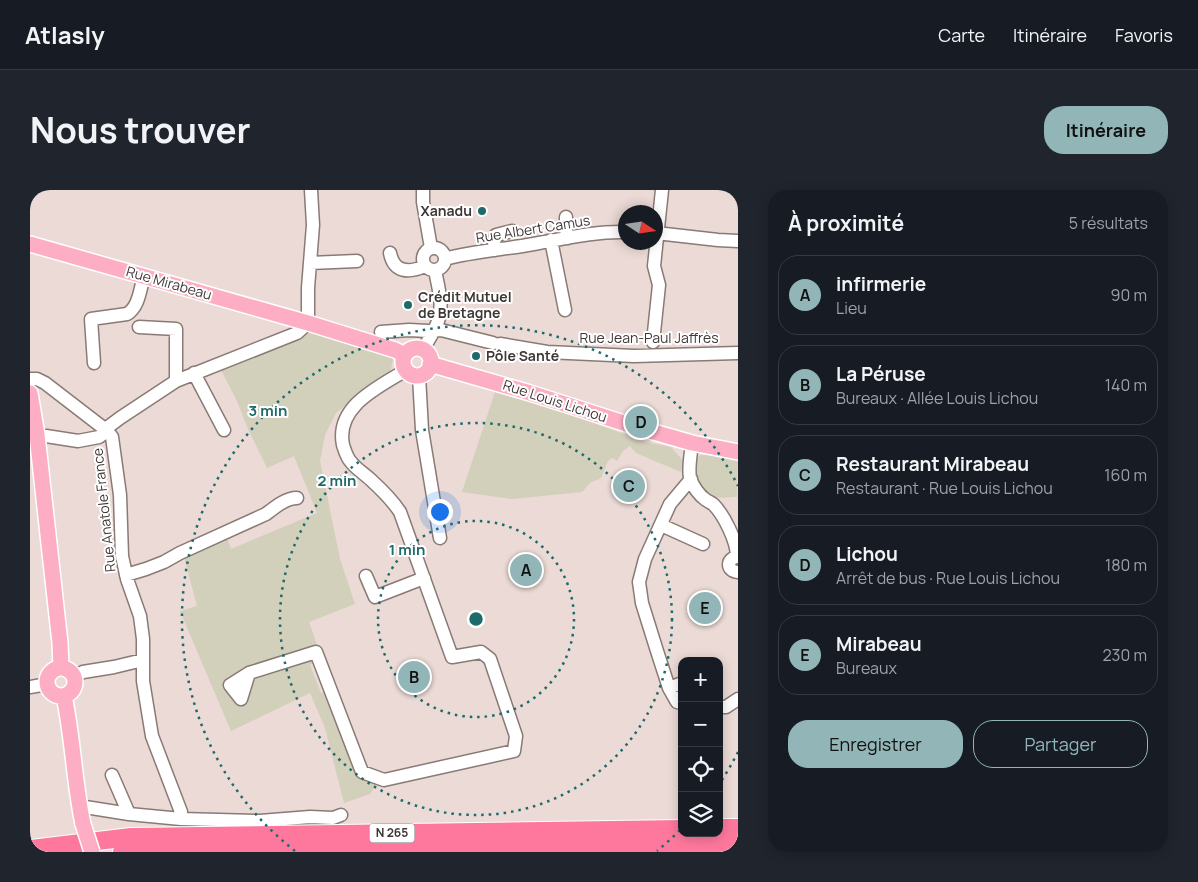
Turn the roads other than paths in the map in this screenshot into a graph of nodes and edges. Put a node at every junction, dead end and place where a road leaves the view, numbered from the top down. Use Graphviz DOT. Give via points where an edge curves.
graph roads {
  1 [pos="311,190"];
  2 [pos="423,190"];
  3 [pos="662,190"];
  4 [pos="660,205"];
  5 [pos="566,217"];
  6 [pos="512,231"];
  7 [pos="618,232"];
  8 [pos="663,234"];
  9 [pos="568,238"];
  10 [pos="551,240"];
  11 [pos="738,241"];
  12 [pos="30,244"];
  13 [pos="431,248"];
  14 [pos="495,250"];
  15 [pos="655,250"];
  16 [pos="390,253"];
  17 [pos="445,259"];
  18 [pos="357,261"];
  19 [pos="310,263"];
  20 [pos="430,268"];
  21 [pos="144,276"];
  22 [pos="565,310"];
  23 [pos="308,323"];
  24 [pos="139,327"];
  25 [pos="434,331"];
  26 [pos="382,332"];
  27 [pos="654,342"];
  28 [pos="423,350"];
  29 [pos="738,353"];
  30 [pos="94,363"];
  31 [pos="430,364"];
  32 [pos="410,367"];
  33 [pos="194,373"];
  34 [pos="30,379"];
  35 [pos="176,380"];
  36 [pos="30,393"];
  37 [pos="106,430"];
  38 [pos="224,430"];
  39 [pos="38,434"];
  40 [pos="692,443"];
  41 [pos="738,452"];
  42 [pos="691,480"];
  43 [pos="297,498"];
  44 [pos="661,525"];
  45 [pos="440,538"];
  46 [pos="703,544"];
  47 [pos="738,557"];
  48 [pos="738,572"];
  49 [pos="163,573"];
  50 [pos="366,576"];
  51 [pos="127,578"];
  52 [pos="424,578"];
  53 [pos="143,660"];
  54 [pos="60,668"];
  55 [pos="249,673"];
  56 [pos="74,677"];
  57 [pos="47,684"];
  58 [pos="678,685"];
  59 [pos="30,687"];
  60 [pos="669,688"];
  61 [pos="64,696"];
  62 [pos="738,699"];
  63 [pos="678,702"];
  64 [pos="723,707"];
  65 [pos="112,776"];
  66 [pos="79,806"];
  67 [pos="129,814"];
  68 [pos="341,815"];
  69 [pos="181,819"];
  70 [pos="723,828"];
  71 [pos="738,828"];
  72 [pos="678,829"];
  73 [pos="738,842"];
  74 [pos="30,849"];
  75 [pos="92,852"];
  76 [pos="122,852"];
  1 -- 19 [label="street"];
  2 -- 13 [label="street"];
  3 -- 4 [label="street"];
  5 -- 9 [label="street"];
  6 -- 14 [label="street" via="496,235"];
  7 -- 9 [label="street, Rue Albert Camus"];
  8 -- 11 [label="street"];
  9 -- 10 [label="street, Rue Albert Camus"];
  10 -- 14 [label="street, Rue Albert Camus"];
  10 -- 22 [label="street"];
  12 -- 21 [label="main road, Rue Mirabeau"];
  13 -- 17 [label="street" via="440,249"];
  13 -- 20 [label="street" via="422,260"];
  14 -- 17 [label="street, Rue Albert Camus"];
  15 -- 27 [label="street" via="654,266 659,285"];
  16 -- 20 [label="street" via="394,265 408,271"];
  17 -- 20 [label="street" via="442,267"];
  18 -- 19 [label="street"];
  19 -- 23 [label="street"];
  20 -- 25 [label="street" via="441,300"];
  21 -- 23 [label="main road, Rue Mirabeau"];
  21 -- 30 [label="street" via="132,311 86,317"];
  23 -- 32 [label="main road" via="395,350"];
  23 -- 33 [label="street" via="297,333"];
  24 -- 35 [label="street" via="176,329"];
  25 -- 26 [label="street, Rue Jean-Paul Jaffrès"];
  25 -- 28 [label="street"];
  25 -- 29 [label="street, Rue Jean-Paul Jaffrès" via="547,352 634,356"];
  28 -- 31 [label="main road" via="429,355"];
  28 -- 32 [label="main road" via="415,348 408,352"];
  31 -- 32 [label="main road" via="424,374"];
  31 -- 40 [label="main road, Rue Louis Lichou"];
  32 -- 45 [label="street"];
  32 -- 52 [label="street" via="354,405 342,438 350,462 400,512"];
  33 -- 35 [label="street"];
  33 -- 38 [label="street"];
  34 -- 37 [label="street" via="45,383"];
  35 -- 37 [label="street"];
  36 -- 39 [label="main road"];
  37 -- 39 [label="street" via="99,437 78,441"];
  37 -- 51 [label="street, Rue Anatole France" via="112,437 117,471 122,556"];
  39 -- 54 [label="main road"];
  40 -- 41 [label="main road, Rue Louis Lichou"];
  40 -- 42 [label="street"];
  42 -- 44 [label="street" via="670,504"];
  42 -- 47 [label="street" via="698,493 712,503 726,522"];
  43 -- 51 [label="street"];
  44 -- 46 [label="street"];
  44 -- 60 [label="street" via="645,559 639,582 642,603"];
  47 -- 48 [label="street" via="733,558 729,565 730,569"];
  49 -- 51 [label="street"];
  50 -- 52 [label="street" via="374,597"];
  51 -- 53 [label="street, Rue Anatole France" via="140,616"];
  52 -- 55 [label="street" via="452,657 481,652 490,659 516,736 514,751 384,780 362,772 316,652"];
  53 -- 56 [label="street" via="83,672"];
  53 -- 69 [label="street, Rue Anatole France" via="152,736 182,812"];
  54 -- 56 [label="main road" via="71,672"];
  54 -- 57 [label="main road" via="49,674"];
  56 -- 61 [label="main road" via="72,691"];
  57 -- 59 [label="street"];
  57 -- 61 [label="main road" via="55,696"];
  58 -- 60 [label="street"];
  60 -- 63 [label="street"];
  61 -- 66 [label="main road"];
  62 -- 64 [label="street"];
  65 -- 67 [label="street"];
  66 -- 67 [label="street"];
  66 -- 75 [label="main road, bridge"];
  67 -- 69 [label="street"];
  68 -- 69 [label="street" via="260,821"];
  70 -- 71 [label="highway"];
  72 -- 74 [label="highway, N 265" via="131,837"];
  73 -- 76 [label="highway, N 265"];
}
